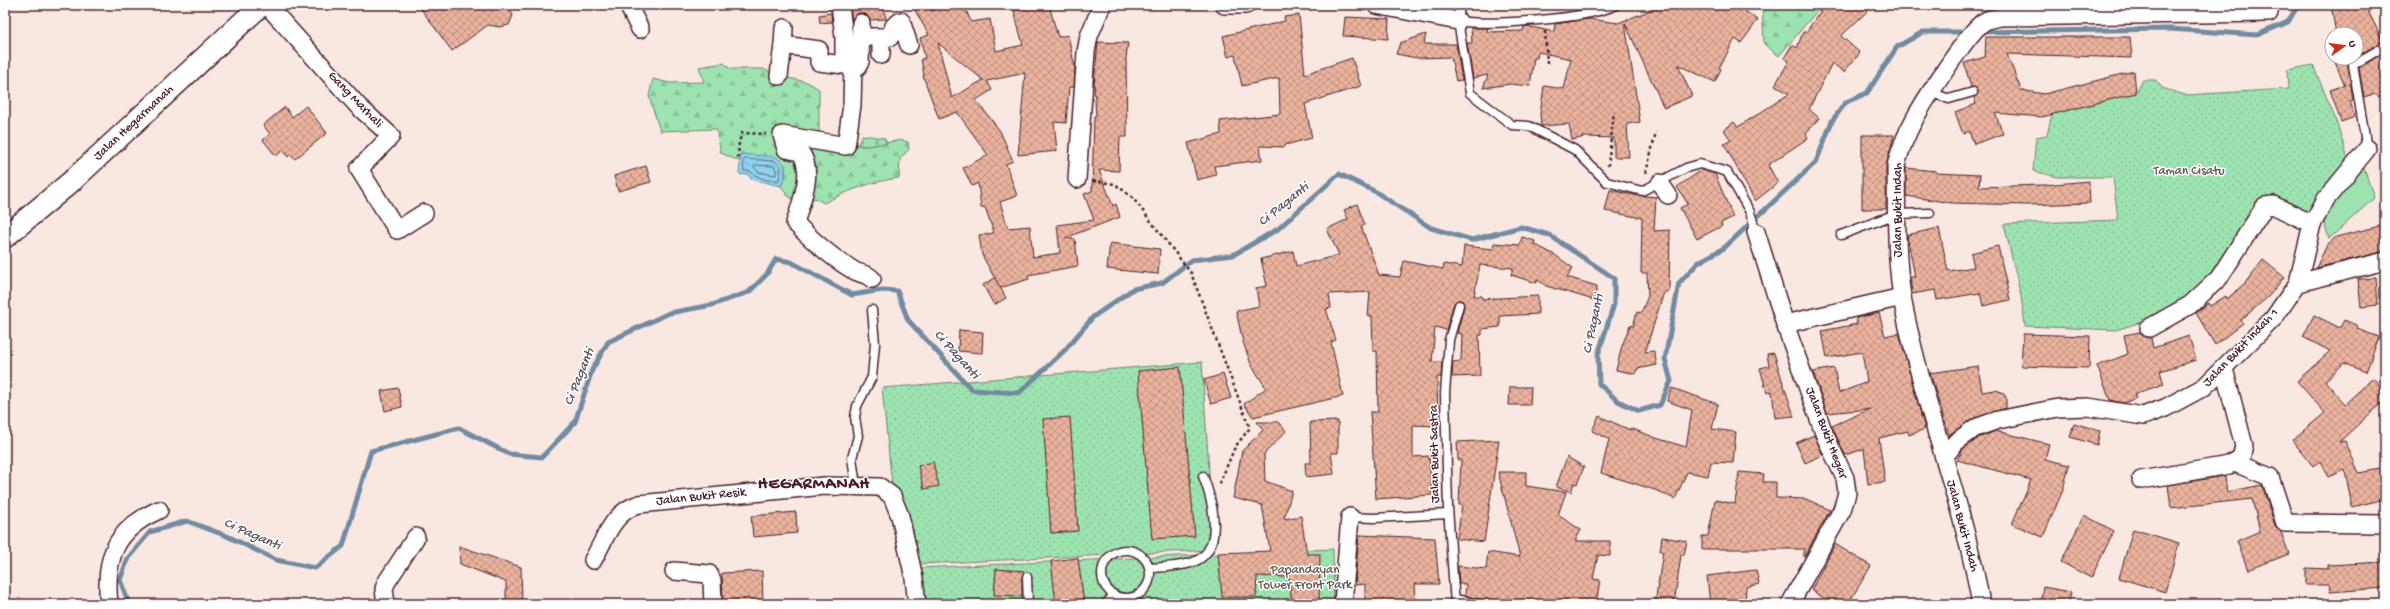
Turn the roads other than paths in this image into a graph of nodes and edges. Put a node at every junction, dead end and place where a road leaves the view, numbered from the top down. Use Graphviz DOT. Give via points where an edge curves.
graph roads {
  1 [pos="261,5"];
  2 [pos="267,5"];
  3 [pos="628,5"];
  4 [pos="840,5"];
  5 [pos="1102,5"];
  6 [pos="1224,5"];
  7 [pos="1246,5"];
  8 [pos="1376,5"];
  9 [pos="1616,5"];
  10 [pos="2214,10"];
  11 [pos="2085,11"];
  12 [pos="1459,13"];
  13 [pos="2269,13"];
  14 [pos="784,28"];
  15 [pos="640,29"];
  16 [pos="881,37"];
  17 [pos="783,45"];
  18 [pos="909,45"];
  19 [pos="2385,46"];
  20 [pos="881,55"];
  21 [pos="848,65"];
  22 [pos="779,76"];
  23 [pos="1930,92"];
  24 [pos="1973,92"];
  25 [pos="2367,149"];
  26 [pos="1077,179"];
  27 [pos="424,213"];
  28 [pos="1930,213"];
  29 [pos="1896,214"];
  30 [pos="2312,224"];
  31 [pos="1756,232"];
  32 [pos="1841,234"];
  33 [pos="5,237"];
  34 [pos="2385,261"];
  35 [pos="872,279"];
  36 [pos="2298,283"];
  37 [pos="1902,297"];
  38 [pos="1459,305"];
  39 [pos="872,310"];
  40 [pos="1785,324"];
  41 [pos="2149,328"];
  42 [pos="2224,369"];
  43 [pos="1944,457"];
  44 [pos="2235,463"];
  45 [pos="1203,476"];
  46 [pos="2141,480"];
  47 [pos="856,486"];
  48 [pos="159,510"];
  49 [pos="1448,514"];
  50 [pos="1350,517"];
  51 [pos="2385,524"];
  52 [pos="416,537"];
  53 [pos="593,560"];
  54 [pos="1150,568"];
  55 [pos="674,571"];
  56 [pos="1027,577"];
  57 [pos="1114,595"];
  58 [pos="1455,601"];
  59 [pos="109,604"];
  60 [pos="386,604"];
  61 [pos="713,604"];
  62 [pos="917,604"];
  63 [pos="1028,604"];
  64 [pos="1106,604"];
  65 [pos="1343,604"];
  66 [pos="1480,604"];
  67 [pos="1790,604"];
  68 [pos="1981,604"];
  1 -- 33 [label="street, Jalan Hegarmanah" via="72,181"];
  2 -- 27 [label="street, Gang Marhali" via="359,107 391,136 359,169 397,230"];
  3 -- 15 [label="street"];
  4 -- 21 [label="street"];
  5 -- 26 [label="street" via="1089,36 1086,52"];
  6 -- 7 [label="street"];
  8 -- 12 [label="street"];
  9 -- 12 [label="lane" via="1605,10 1475,24"];
  10 -- 11 [label="street, Jalan Bukit Indah"];
  10 -- 13 [label="street, Jalan Bukit Indah"];
  11 -- 23 [label="street, Jalan Bukit Indah" via="2001,17 1982,23 1968,37"];
  12 -- 31 [label="lane" via="1470,93 1512,125 1529,126 1575,150 1606,182 1642,191 1664,189 1686,168 1700,164 1727,172 1750,212"];
  14 -- 17 [label="street"];
  16 -- 18 [label="street" via="890,37 894,26 901,21"];
  16 -- 20 [label="street"];
  16 -- 21 [label="street" via="861,30 860,62 858,66"];
  17 -- 21 [label="street" via="819,50 819,62"];
  17 -- 22 [label="street"];
  19 -- 25 [label="lane" via="2353,65"];
  21 -- 35 [label="street" via="852,105 846,146 782,136 786,149 800,152 805,158 805,190 795,223 816,244 853,271"];
  23 -- 24 [label="lane" via="1949,99"];
  23 -- 29 [label="street, Jalan Bukit Indah" via="1899,153 1896,166"];
  25 -- 30 [label="street, Jalan Bukit Indah 1" via="2326,199"];
  28 -- 29 [label="lane"];
  29 -- 32 [label="lane"];
  29 -- 37 [label="street, Jalan Bukit Indah"];
  30 -- 36 [label="street, Jalan Bukit Indah 1"];
  30 -- 41 [label="street" via="2273,206 2265,206 2219,278 2190,305"];
  31 -- 40 [label="street, Jalan Bukit Hegar"];
  34 -- 36 [label="street"];
  36 -- 42 [label="street, Jalan Bukit Indah 1" via="2273,319"];
  37 -- 40 [label="street"];
  37 -- 43 [label="street, Jalan Bukit Indah" via="1926,397"];
  38 -- 49 [label="lane, Jalan Bukit Sastra" via="1449,340 1445,393"];
  39 -- 47 [label="lane" via="875,344 872,377 857,406 855,417 858,436 852,458"];
  40 -- 67 [label="street, Jalan Bukit Hegar" via="1825,436 1845,478 1847,493 1842,510"];
  42 -- 43 [label="street, Jalan Bukit Indah 1" via="2204,387 2165,408 2143,416 2088,407 2030,413 1975,428 1956,442"];
  42 -- 44 [label="street" via="2244,446 2241,458"];
  43 -- 68 [label="street, Jalan Bukit Indah"];
  44 -- 46 [label="street"];
  44 -- 51 [label="street" via="2270,477 2285,523"];
  45 -- 54 [label="lane" via="1211,504 1211,546 1204,556 1195,562"];
  47 -- 53 [label="street, Jalan Bukit Resik" via="824,486 639,504 626,508 616,519"];
  47 -- 62 [label="street, Jalan Bukit Resik" via="880,487 892,496 909,551"];
  48 -- 59 [label="street" via="143,517 113,549 107,580"];
  49 -- 50 [label="lane"];
  49 -- 58 [label="lane, Jalan Bukit Sastra"];
  50 -- 65 [label="street"];
  52 -- 60 [label="street" via="386,583"];
  54 -- 57 [label="lane" via="1147,586 1140,594 1122,598"];
  54 -- 57 [label="lane" via="1146,559 1130,549 1112,554 1105,561 1102,579 1106,588"];
  55 -- 61 [label="street" via="709,574 712,580"];
  56 -- 63 [label="lane"];
  57 -- 64 [label="lane"];
  58 -- 66 [label="lane"];
}
